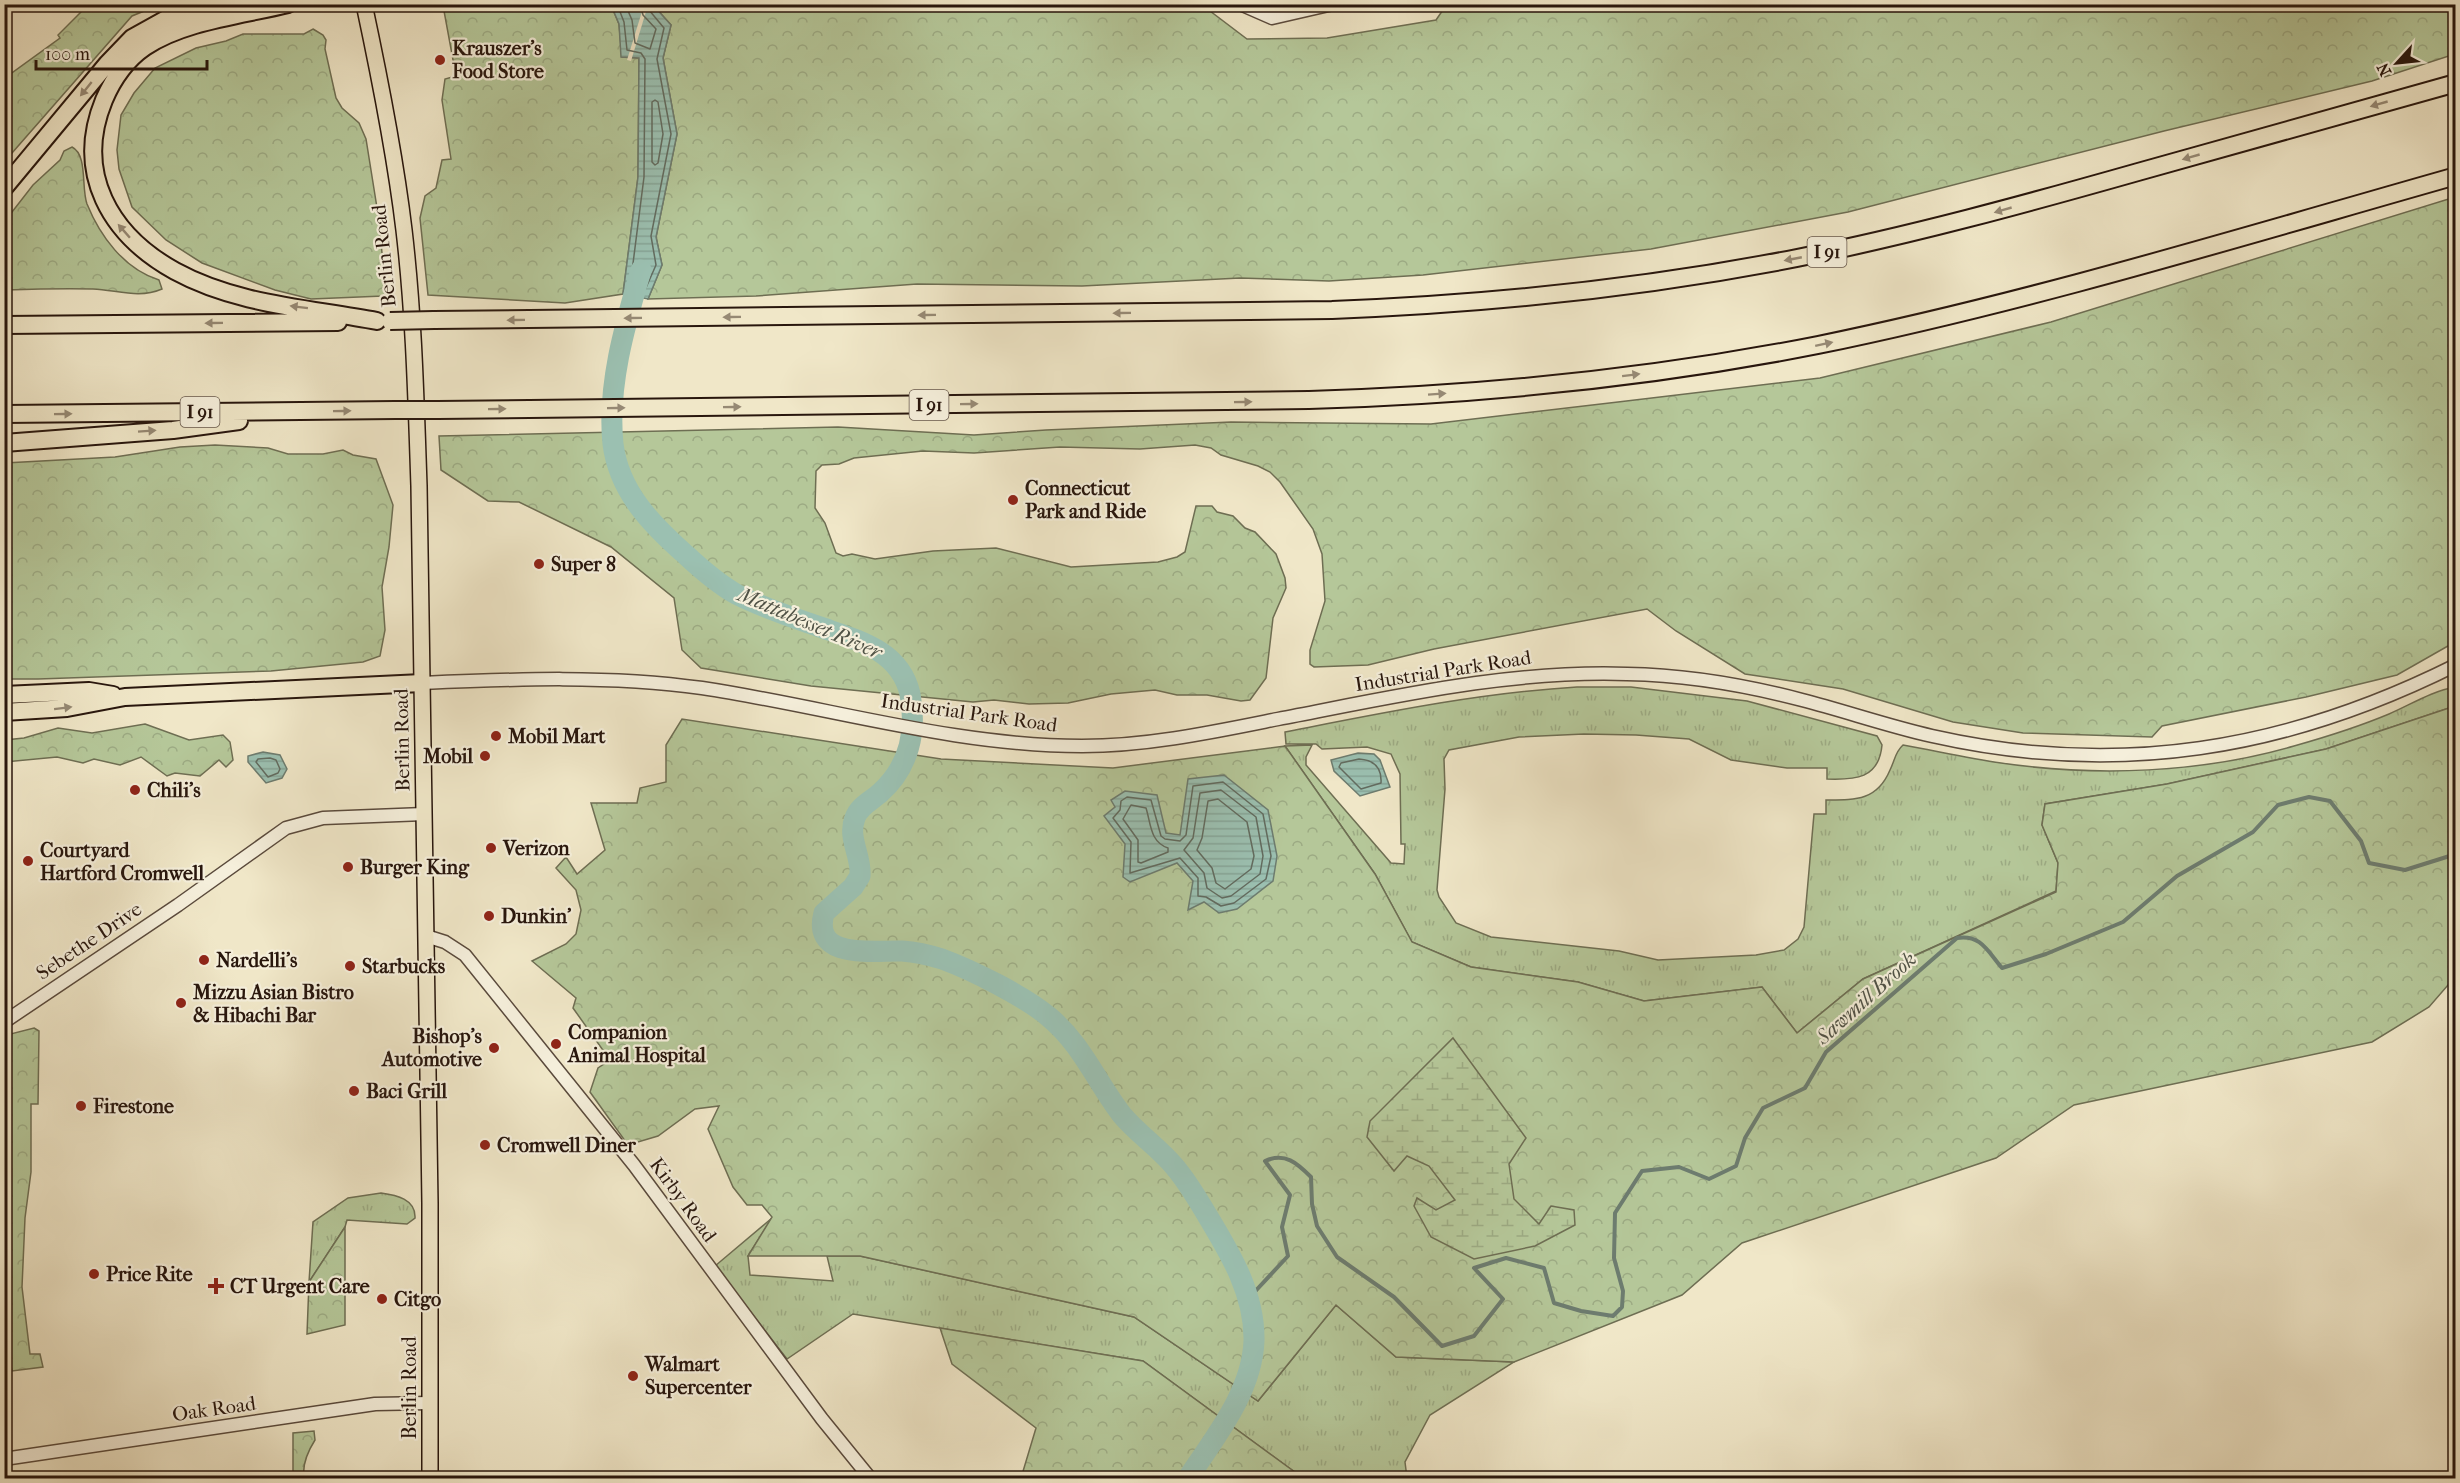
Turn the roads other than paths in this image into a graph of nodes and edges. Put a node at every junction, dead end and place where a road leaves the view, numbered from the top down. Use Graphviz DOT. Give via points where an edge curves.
graph roads {
  1 [pos="220,4"];
  2 [pos="288,4"];
  3 [pos="364,4"];
  4 [pos="1240,4"];
  5 [pos="1333,4"];
  6 [pos="2456,83"];
  7 [pos="2456,176"];
  8 [pos="4,188"];
  9 [pos="384,321"];
  10 [pos="4,325"];
  11 [pos="301,411"];
  12 [pos="4,414"];
  13 [pos="4,443"];
  14 [pos="2456,665"];
  15 [pos="422,684"];
  16 [pos="4,695"];
  17 [pos="125,697"];
  18 [pos="4,712"];
  19 [pos="424,814"];
  20 [pos="426,936"];
  21 [pos="4,1022"];
  22 [pos="429,1403"];
  23 [pos="4,1459"];
  24 [pos="430,1479"];
  25 [pos="870,1479"];
  1 -- 8 [label="highway, one-way" via="168,18 132,38"];
  9 -- 2 [label="highway, one-way" via="255,300 181,274 147,253 122,230 98,183 94,158 97,123 113,81 133,56 154,41 182,30"];
  3 -- 15 [label="main road, Berlin Road" via="391,139 409,279 418,465"];
  4 -- 5 [label="street" via="1272,18"];
  6 -- 9 [label="highway, I 91, one-way, bridge" via="1967,219 1795,258 1605,289 1477,302 1332,310"];
  11 -- 7 [label="highway, I 91, one-way, bridge" via="1309,400 1443,394 1612,378 1778,352 1916,324"];
  9 -- 10 [label="highway, I 91, one-way"];
  12 -- 11 [label="highway, I 91, one-way"];
  13 -- 11 [label="highway, one-way" via="173,429"];
  14 -- 15 [label="street, Industrial Park Road" via="2385,698 2287,732 2239,743 2134,756 2081,757 1975,746 1757,689 1674,677 1602,673 1467,683 1214,732 1136,743 1053,745 947,732 706,689 632,681 551,679"];
  15 -- 17 [label="highway"];
  15 -- 19 [label="main road, Berlin Road"];
  16 -- 17 [label="highway" via="89,692"];
  18 -- 17 [label="highway, one-way" via="67,708"];
  19 -- 20 [label="main road, Berlin Road"];
  19 -- 21 [label="street, Sebethe Drive" via="323,818 286,828"];
  20 -- 22 [label="main road, Berlin Road"];
  20 -- 25 [label="street, Kirby Road" via="465,955 634,1165"];
  22 -- 23 [label="street, Oak Road" via="375,1404"];
  22 -- 24 [label="main road, Berlin Road"];
}
